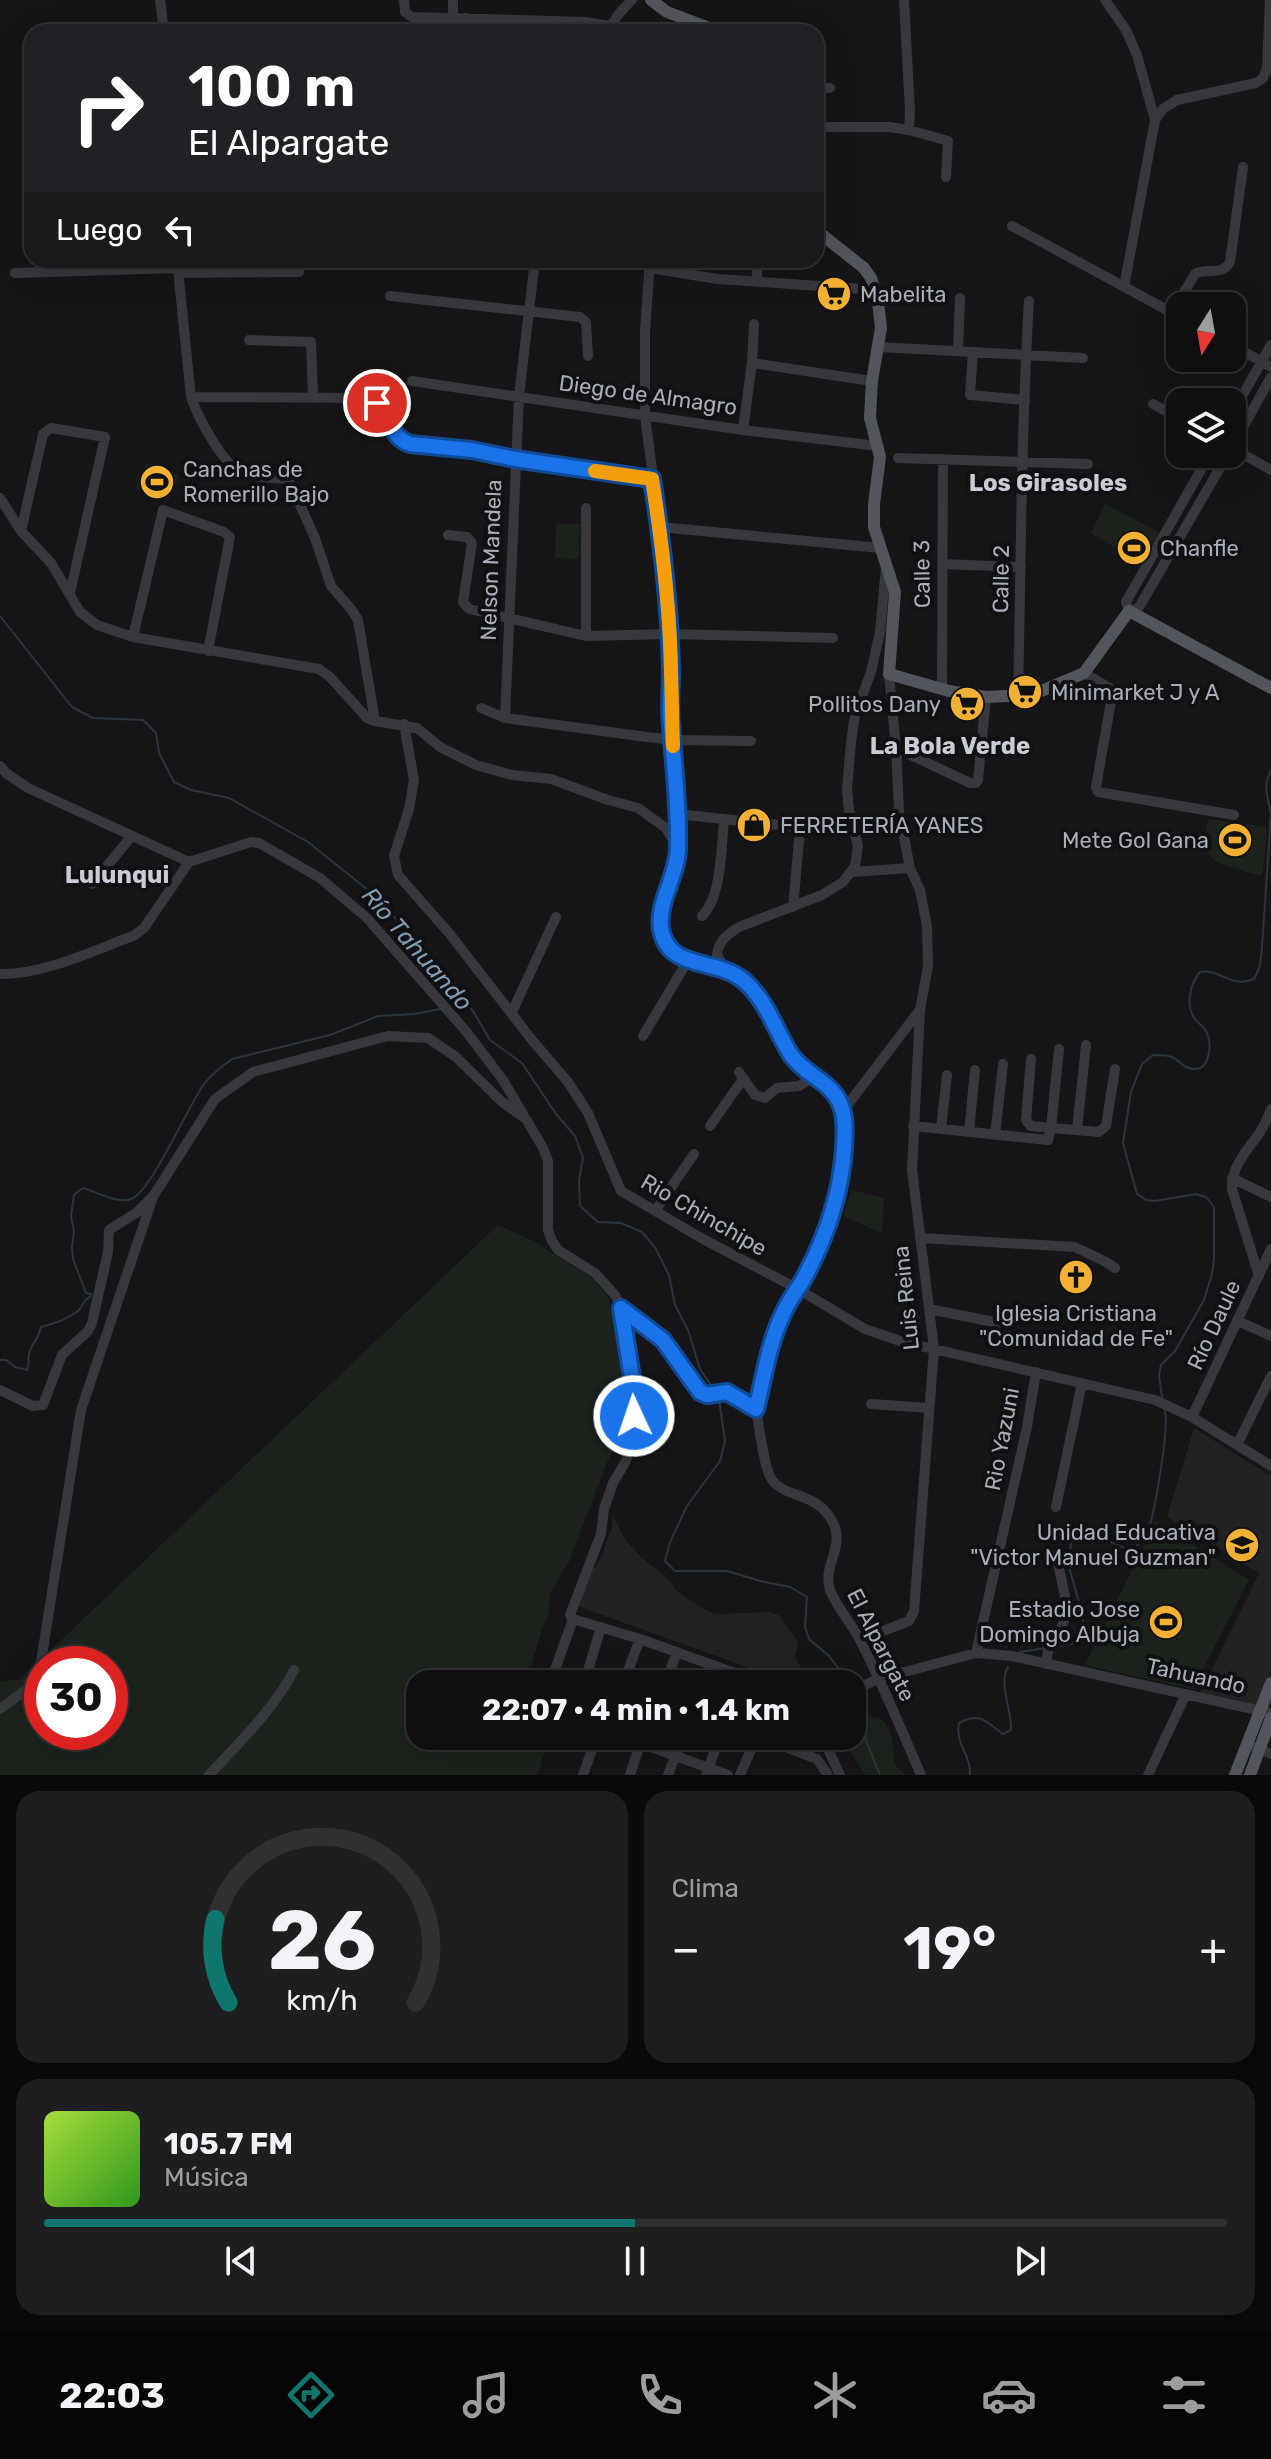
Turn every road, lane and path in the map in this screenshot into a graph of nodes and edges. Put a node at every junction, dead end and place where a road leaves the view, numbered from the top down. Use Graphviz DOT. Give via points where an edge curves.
graph roads {
  1 [pos="160,0"];
  2 [pos="404,0"];
  3 [pos="453,0"];
  4 [pos="632,0"];
  5 [pos="651,0"];
  6 [pos="904,0"];
  7 [pos="1105,0"];
  8 [pos="1270,0"];
  9 [pos="453,18"];
  10 [pos="466,18"];
  11 [pos="163,24"];
  12 [pos="466,24"];
  13 [pos="522,24"];
  14 [pos="562,24"];
  15 [pos="592,24"];
  16 [pos="614,24"];
  17 [pos="699,24"];
  18 [pos="824,88"];
  19 [pos="830,88"];
  20 [pos="1155,120"];
  21 [pos="824,127"];
  22 [pos="909,130"];
  23 [pos="1243,167"];
  24 [pos="946,177"];
  25 [pos="1012,226"];
  26 [pos="824,236"];
  27 [pos="56,268"];
  28 [pos="177,268"];
  29 [pos="201,268"];
  30 [pos="534,268"];
  31 [pos="650,268"];
  32 [pos="668,268"];
  33 [pos="757,268"];
  34 [pos="299,272"];
  35 [pos="15,273"];
  36 [pos="757,282"];
  37 [pos="1124,287"];
  38 [pos="876,290"];
  39 [pos="1186,292"];
  40 [pos="390,296"];
  41 [pos="960,298"];
  42 [pos="1029,301"];
  43 [pos="1166,309"];
  44 [pos="529,311"];
  45 [pos="754,324"];
  46 [pos="249,340"];
  47 [pos="1271,345"];
  48 [pos="879,347"];
  49 [pos="958,351"];
  50 [pos="973,352"];
  51 [pos="1246,353"];
  52 [pos="588,356"];
  53 [pos="1026,356"];
  54 [pos="1083,358"];
  55 [pos="752,363"];
  56 [pos="1266,364"];
  57 [pos="1271,377"];
  58 [pos="412,381"];
  59 [pos="872,381"];
  60 [pos="1246,393"];
  61 [pos="519,396"];
  62 [pos="191,397"];
  63 [pos="313,397"];
  64 [pos="1025,400"];
  65 [pos="1153,404"];
  66 [pos="1166,411"];
  67 [pos="645,416"];
  68 [pos="1246,423"];
  69 [pos="743,430"];
  70 [pos="878,446"];
  71 [pos="1246,456"];
  72 [pos="898,458"];
  73 [pos="515,459"];
  74 [pos="943,459"];
  75 [pos="1021,462"];
  76 [pos="1088,464"];
  77 [pos="1202,468"];
  78 [pos="1220,468"];
  79 [pos="1271,470"];
  80 [pos="652,479"];
  81 [pos="0,498"];
  82 [pos="586,508"];
  83 [pos="660,527"];
  84 [pos="21,531"];
  85 [pos="448,535"];
  86 [pos="881,548"];
  87 [pos="886,564"];
  88 [pos="943,564"];
  89 [pos="1021,567"];
  90 [pos="70,593"];
  91 [pos="1129,611"];
  92 [pos="510,618"];
  93 [pos="669,634"];
  94 [pos="586,636"];
  95 [pos="133,637"];
  96 [pos="833,638"];
  97 [pos="208,651"];
  98 [pos="1084,673"];
  99 [pos="889,674"];
  100 [pos="1271,688"];
  101 [pos="942,689"];
  102 [pos="986,697"];
  103 [pos="1018,697"];
  104 [pos="481,708"];
  105 [pos="505,718"];
  106 [pos="375,721"];
  107 [pos="404,724"];
  108 [pos="673,740"];
  109 [pos="751,741"];
  110 [pos="896,748"];
  111 [pos="0,766"];
  112 [pos="677,814"];
  113 [pos="1234,815"];
  114 [pos="724,820"];
  115 [pos="131,837"];
  116 [pos="678,849"];
  117 [pos="189,862"];
  118 [pos="910,868"];
  119 [pos="852,872"];
  120 [pos="92,884"];
  121 [pos="793,907"];
  122 [pos="702,916"];
  123 [pos="556,917"];
  124 [pos="687,962"];
  125 [pos="726,970"];
  126 [pos="0,974"];
  127 [pos="920,1010"];
  128 [pos="512,1012"];
  129 [pos="643,1036"];
  130 [pos="1086,1045"];
  131 [pos="1059,1049"];
  132 [pos="1031,1059"];
  133 [pos="1003,1064"];
  134 [pos="1115,1069"];
  135 [pos="975,1070"];
  136 [pos="947,1075"];
  137 [pos="814,1077"];
  138 [pos="1271,1109"];
  139 [pos="843,1111"];
  140 [pos="526,1119"];
  141 [pos="710,1126"];
  142 [pos="913,1126"];
  143 [pos="1051,1128"];
  144 [pos="941,1129"];
  145 [pos="1077,1130"];
  146 [pos="1266,1131"];
  147 [pos="969,1132"];
  148 [pos="995,1135"];
  149 [pos="694,1154"];
  150 [pos="1232,1178"];
  151 [pos="154,1195"];
  152 [pos="1271,1197"];
  153 [pos="655,1211"];
  154 [pos="920,1238"];
  155 [pos="1271,1249"];
  156 [pos="1115,1268"];
  157 [pos="1259,1276"];
  158 [pos="796,1288"];
  159 [pos="621,1308"];
  160 [pos="929,1309"];
  161 [pos="1238,1321"];
  162 [pos="999,1323"];
  163 [pos="1271,1336"];
  164 [pos="934,1349"];
  165 [pos="1036,1372"];
  166 [pos="1271,1376"];
  167 [pos="1082,1383"];
  168 [pos="0,1390"];
  169 [pos="871,1404"];
  170 [pos="929,1408"];
  171 [pos="756,1409"];
  172 [pos="1192,1417"];
  173 [pos="1237,1445"];
  174 [pos="1271,1466"];
  175 [pos="1056,1507"];
  176 [pos="1058,1564"];
  177 [pos="572,1615"];
  178 [pos="601,1627"];
  179 [pos="640,1639"];
  180 [pos="860,1640"];
  181 [pos="677,1652"];
  182 [pos="976,1653"];
  183 [pos="1046,1664"];
  184 [pos="712,1665"];
  185 [pos="294,1670"];
  186 [pos="554,1670"];
  187 [pos="588,1670"];
  188 [pos="628,1670"];
  189 [pos="670,1670"];
  190 [pos="710,1670"];
  191 [pos="721,1670"];
  192 [pos="875,1680"];
  193 [pos="1271,1683"];
  194 [pos="866,1684"];
  195 [pos="1186,1694"];
  196 [pos="0,1709"];
  197 [pos="1268,1714"];
  198 [pos="1247,1744"];
  199 [pos="592,1750"];
  200 [pos="638,1750"];
  201 [pos="658,1750"];
  202 [pos="677,1750"];
  203 [pos="715,1750"];
  204 [pos="751,1750"];
  205 [pos="794,1750"];
  206 [pos="828,1750"];
  207 [pos="1265,1752"];
  208 [pos="675,1756"];
  209 [pos="707,1771"];
  210 [pos="209,1775"];
  211 [pos="583,1775"];
  212 [pos="630,1775"];
  213 [pos="668,1775"];
  214 [pos="728,1775"];
  215 [pos="740,1775"];
  216 [pos="828,1775"];
  217 [pos="840,1775"];
  218 [pos="921,1775"];
  219 [pos="1148,1775"];
  220 [pos="1235,1775"];
  221 [pos="1250,1775"];
  1 -- 11 [label="street"];
  2 -- 9 [label="street" via="405,12 412,17"];
  3 -- 9 [label="street"];
  4 -- 16 [label="street"];
  5 -- 17 [label="main road"];
  6 -- 22 [label="street"];
  7 -- 20 [label="street" via="1131,40"];
  8 -- 20 [label="street" via="1263,78 1177,100"];
  9 -- 10 [label="street"];
  10 -- 12 [label="street"];
  10 -- 13 [label="street"];
  14 -- 15 [label="street"];
  18 -- 19 [label="street"];
  20 -- 37 [label="street"];
  21 -- 22 [label="street"];
  22 -- 24 [label="street" via="948,141"];
  23 -- 39 [label="street" via="1230,262 1221,271 1195,274"];
  25 -- 37 [label="street"];
  26 -- 38 [label="main road" via="864,268"];
  27 -- 35 [label="street"];
  28 -- 62 [label="street"];
  29 -- 34 [label="street"];
  30 -- 44 [label="street, Nelson Mandela"];
  31 -- 67 [label="street"];
  32 -- 36 [label="street"];
  33 -- 36 [label="street"];
  36 -- 38 [label="street"];
  37 -- 43 [label="street"];
  38 -- 48 [label="main road"];
  40 -- 44 [label="street"];
  41 -- 49 [label="street"];
  42 -- 53 [label="street, Calle 2"];
  44 -- 52 [label="street" via="584,319"];
  44 -- 61 [label="street, Nelson Mandela"];
  45 -- 55 [label="street"];
  46 -- 63 [label="street" via="311,342"];
  47 -- 56 [label="street"];
  48 -- 49 [label="street"];
  48 -- 59 [label="main road"];
  49 -- 50 [label="street"];
  50 -- 53 [label="street"];
  50 -- 64 [label="street" via="970,395"];
  51 -- 56 [label="street"];
  53 -- 54 [label="street"];
  53 -- 64 [label="street, Calle 2"];
  55 -- 59 [label="street"];
  55 -- 69 [label="street"];
  56 -- 60 [label="street"];
  57 -- 68 [label="street"];
  58 -- 61 [label="street, Diego de Almagro"];
  59 -- 70 [label="main road" via="870,418"];
  61 -- 67 [label="street, Diego de Almagro"];
  61 -- 73 [label="street, Nelson Mandela"];
  62 -- 63 [label="street"];
  62 -- 106 [label="street" via="213,442 234,468 287,479 292,487 331,586 358,620"];
  63 -- 73 [label="street" via="377,403 394,434 410,444"];
  64 -- 75 [label="street, Calle 2"];
  65 -- 66 [label="street"];
  67 -- 69 [label="street, Diego de Almagro"];
  67 -- 80 [label="street"];
  69 -- 70 [label="street, Diego de Almagro"];
  70 -- 86 [label="main road" via="873,516"];
  71 -- 79 [label="street"];
  72 -- 74 [label="street"];
  73 -- 80 [label="street"];
  73 -- 92 [label="street, Nelson Mandela"];
  74 -- 75 [label="street"];
  74 -- 88 [label="street, Calle 3"];
  75 -- 76 [label="street"];
  75 -- 89 [label="street, Calle 2"];
  77 -- 91 [label="street" via="1126,602"];
  78 -- 91 [label="street" via="1138,609"];
  80 -- 83 [label="street"];
  81 -- 84 [label="street"];
  82 -- 94 [label="street"];
  83 -- 86 [label="street"];
  83 -- 93 [label="street"];
  84 -- 90 [label="street"];
  84 -- 90 [label="street" via="46,430 105,437"];
  85 -- 92 [label="street" via="467,537 472,543 465,606"];
  86 -- 87 [label="main road"];
  87 -- 99 [label="main road" via="895,592"];
  87 -- 119 [label="street" via="880,632 851,742 847,790 858,846"];
  88 -- 89 [label="street"];
  88 -- 101 [label="street, Calle 3"];
  89 -- 103 [label="street, Calle 2"];
  90 -- 95 [label="street" via="87,620"];
  91 -- 98 [label="main road"];
  91 -- 100 [label="main road"];
  92 -- 94 [label="street"];
  92 -- 105 [label="street, Nelson Mandela"];
  93 -- 94 [label="street"];
  93 -- 96 [label="street"];
  93 -- 108 [label="street"];
  95 -- 97 [label="street"];
  95 -- 97 [label="street" via="163,510 230,537"];
  97 -- 106 [label="street" via="319,669"];
  98 -- 103 [label="main road"];
  98 -- 113 [label="street" via="1113,690 1098,792"];
  99 -- 101 [label="main road"];
  99 -- 110 [label="street, Luis Reina"];
  101 -- 102 [label="main road"];
  102 -- 103 [label="main road"];
  102 -- 110 [label="street" via="976,783"];
  104 -- 105 [label="street"];
  105 -- 108 [label="street"];
  106 -- 107 [label="street"];
  107 -- 116 [label="street" via="476,765 551,779 638,808 666,828"];
  107 -- 128 [label="street, Rio Chinchipe" via="414,791 394,866"];
  108 -- 109 [label="street"];
  108 -- 112 [label="street"];
  110 -- 118 [label="street, Luis Reina" via="899,811"];
  111 -- 115 [label="street" via="28,788"];
  112 -- 114 [label="street"];
  112 -- 116 [label="street"];
  114 -- 121 [label="street" via="798,827"];
  114 -- 122 [label="street" via="714,898"];
  115 -- 117 [label="street"];
  115 -- 120 [label="street"];
  116 -- 124 [label="street" via="660,926 670,949"];
  117 -- 126 [label="street" via="135,935 61,962"];
  117 -- 140 [label="street" via="251,842 320,878 367,918 465,1030"];
  118 -- 119 [label="street"];
  118 -- 127 [label="street, Luis Reina" via="927,926 928,966"];
  119 -- 121 [label="street" via="836,887"];
  121 -- 125 [label="street" via="727,935 717,955"];
  123 -- 128 [label="street"];
  124 -- 125 [label="street"];
  124 -- 129 [label="street"];
  125 -- 137 [label="street" via="754,989 792,1057"];
  127 -- 139 [label="street"];
  127 -- 142 [label="street, Luis Reina"];
  128 -- 153 [label="street, Rio Chinchipe" via="588,1113 621,1191"];
  130 -- 145 [label="street"];
  131 -- 143 [label="street"];
  132 -- 143 [label="street" via="1026,1120 1031,1126"];
  133 -- 148 [label="street"];
  134 -- 145 [label="street" via="1106,1126 1099,1132"];
  135 -- 147 [label="street"];
  136 -- 144 [label="street"];
  137 -- 139 [label="street" via="836,1096"];
  137 -- 141 [label="street" via="799,1086 777,1088 765,1098 755,1095 741,1076"];
  138 -- 146 [label="street"];
  139 -- 158 [label="street" via="845,1137 834,1213"];
  140 -- 151 [label="street" via="428,1038 388,1036 253,1072 215,1099"];
  140 -- 159 [label="street" via="548,1161 552,1241 595,1273"];
  142 -- 144 [label="street"];
  142 -- 154 [label="street, Luis Reina"];
  143 -- 145 [label="street"];
  143 -- 148 [label="street" via="1048,1140"];
  144 -- 147 [label="street"];
  146 -- 150 [label="street" via="1241,1158"];
  147 -- 148 [label="street"];
  149 -- 153 [label="street"];
  150 -- 152 [label="street"];
  150 -- 157 [label="street"];
  151 -- 168 [label="street" via="109,1230 92,1323 62,1355 43,1405 33,1406"];
  151 -- 196 [label="street" via="81,1410 40,1668 27,1689"];
  153 -- 158 [label="street, Rio Chinchipe"];
  154 -- 156 [label="street" via="1075,1247"];
  154 -- 160 [label="street, Luis Reina"];
  155 -- 157 [label="street, Río Daule"];
  157 -- 161 [label="street, Río Daule"];
  158 -- 164 [label="street, Rio Chinchipe" via="865,1329"];
  158 -- 171 [label="street" via="769,1351"];
  159 -- 171 [label="street" via="663,1340 700,1392 727,1392"];
  159 -- 177 [label="street" via="635,1397 633,1435"];
  160 -- 162 [label="street"];
  160 -- 164 [label="street, Luis Reina"];
  161 -- 163 [label="street"];
  161 -- 172 [label="street, Río Daule"];
  164 -- 165 [label="street, Rio Chinchipe"];
  164 -- 170 [label="street, Luis Reina"];
  165 -- 167 [label="street, Rio Chinchipe"];
  165 -- 182 [label="street, Rio Yazuni"];
  166 -- 173 [label="street"];
  167 -- 172 [label="street, Rio Chinchipe" via="1155,1400"];
  167 -- 175 [label="street"];
  169 -- 170 [label="street"];
  170 -- 180 [label="street, Luis Reina" via="912,1616"];
  171 -- 180 [label="street, El Alpargate" via="773,1481 825,1509 836,1527 828,1581"];
  172 -- 173 [label="street, Rio Chinchipe"];
  173 -- 174 [label="street, Rio Chinchipe"];
  176 -- 183 [label="street" via="1065,1617 1049,1644"];
  177 -- 178 [label="street"];
  177 -- 186 [label="street"];
  178 -- 179 [label="street"];
  178 -- 187 [label="street"];
  179 -- 181 [label="street"];
  179 -- 188 [label="street"];
  180 -- 192 [label="street, El Alpargate"];
  181 -- 184 [label="street"];
  181 -- 189 [label="street"];
  182 -- 183 [label="street, Tahuando"];
  182 -- 192 [label="street, Tahuando"];
  183 -- 195 [label="street, Tahuando"];
  184 -- 190 [label="street"];
  184 -- 191 [label="street"];
  185 -- 210 [label="street"];
  192 -- 194 [label="street, Tahuando"];
  192 -- 218 [label="street, El Alpargate"];
  193 -- 197 [label="main road"];
  195 -- 197 [label="street, Tahuando"];
  195 -- 219 [label="street"];
  197 -- 198 [label="main road"];
  197 -- 207 [label="main road"];
  198 -- 207 [label="street"];
  198 -- 220 [label="main road"];
  199 -- 211 [label="street"];
  200 -- 212 [label="street"];
  201 -- 208 [label="street"];
  202 -- 208 [label="street"];
  203 -- 209 [label="street"];
  204 -- 215 [label="street"];
  205 -- 216 [label="street" via="817,1759"];
  206 -- 217 [label="street"];
  207 -- 221 [label="main road"];
  208 -- 209 [label="street"];
  208 -- 213 [label="street"];
  209 -- 214 [label="street"];
}
